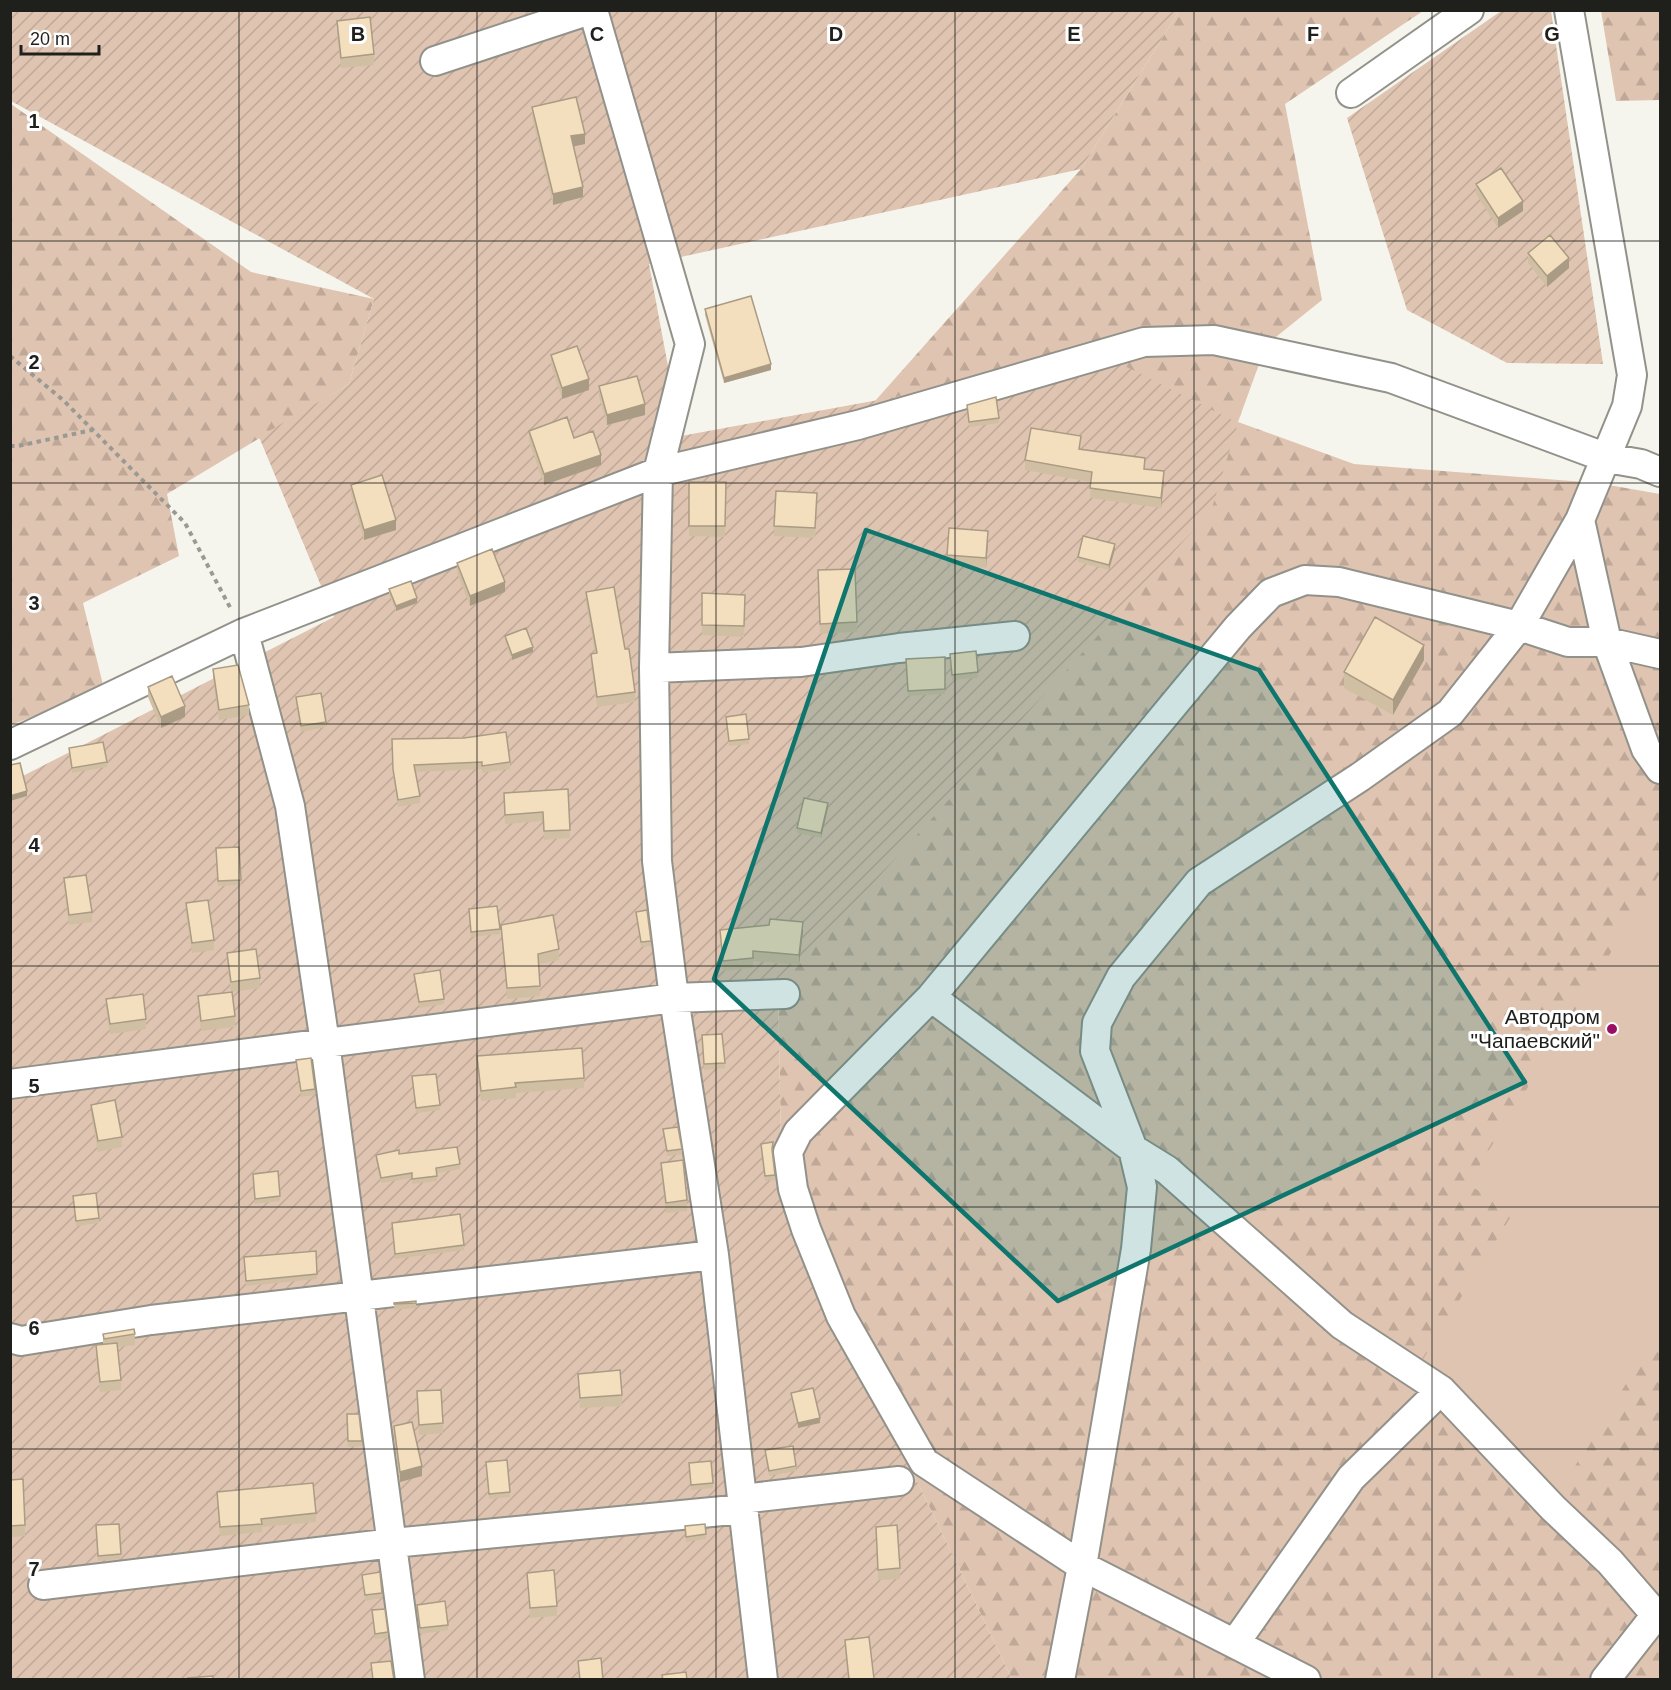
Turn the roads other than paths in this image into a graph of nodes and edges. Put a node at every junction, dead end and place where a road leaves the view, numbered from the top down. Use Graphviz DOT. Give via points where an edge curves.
graph roads {
  1 [pos="592,10"];
  2 [pos="1469,10"];
  3 [pos="1569,10"];
  4 [pos="435,61"];
  5 [pos="1351,93"];
  6 [pos="1602,470"];
  7 [pos="658,472"];
  8 [pos="1660,472"];
  9 [pos="1580,520"];
  10 [pos="1519,627"];
  11 [pos="244,633"];
  12 [pos="1015,636"];
  13 [pos="1606,642"];
  14 [pos="1660,654"];
  15 [pos="654,668"];
  16 [pos="10,745"];
  17 [pos="1660,770"];
  18 [pos="785,994"];
  19 [pos="931,997"];
  20 [pos="674,998"];
  21 [pos="325,1043"];
  22 [pos="10,1084"];
  23 [pos="1133,1149"];
  24 [pos="714,1255"];
  25 [pos="360,1295"];
  26 [pos="10,1338"];
  27 [pos="1441,1390"];
  28 [pos="899,1481"];
  29 [pos="743,1504"];
  30 [pos="393,1544"];
  31 [pos="1082,1566"];
  32 [pos="43,1585"];
  33 [pos="1659,1617"];
  34 [pos="1235,1643"];
  35 [pos="410,1680"];
  36 [pos="763,1680"];
  37 [pos="1060,1680"];
  38 [pos="1306,1680"];
  39 [pos="1605,1680"];
  1 -- 4 [label="street"];
  1 -- 7 [label="street" via="690,344"];
  2 -- 5 [label="street"];
  3 -- 6 [label="street" via="1632,375 1627,406"];
  6 -- 7 [label="street" via="1391,378 1214,340 1144,342 858,425"];
  6 -- 8 [label="street" via="1641,464"];
  6 -- 9 [label="street"];
  7 -- 11 [label="street"];
  7 -- 15 [label="street"];
  9 -- 10 [label="street"];
  9 -- 13 [label="street"];
  10 -- 13 [label="street" via="1568,642"];
  10 -- 19 [label="street" via="1339,582 1305,580 1271,593 1238,627"];
  10 -- 23 [label="street" via="1450,713 1199,882 1121,977 1097,1023 1095,1051"];
  11 -- 16 [label="street"];
  11 -- 21 [label="street" via="290,806"];
  12 -- 15 [label="street" via="801,662"];
  13 -- 14 [label="street"];
  13 -- 17 [label="street" via="1646,749"];
  15 -- 20 [label="street" via="657,861"];
  18 -- 20 [label="street"];
  19 -- 23 [label="street"];
  19 -- 31 [label="street" via="798,1132 788,1152 793,1189 841,1316 924,1462"];
  20 -- 21 [label="street"];
  20 -- 24 [label="street"];
  21 -- 22 [label="street"];
  21 -- 25 [label="street"];
  23 -- 27 [label="street" via="1167,1170 1342,1325"];
  23 -- 31 [label="street" via="1142,1187 1136,1249"];
  24 -- 25 [label="street"];
  24 -- 29 [label="street"];
  25 -- 26 [label="street" via="151,1320 21,1341"];
  25 -- 30 [label="street"];
  27 -- 33 [label="street"];
  27 -- 34 [label="street" via="1351,1478"];
  28 -- 29 [label="street"];
  29 -- 30 [label="street"];
  29 -- 36 [label="street"];
  30 -- 32 [label="street"];
  30 -- 35 [label="street"];
  31 -- 34 [label="street"];
  31 -- 37 [label="street"];
  33 -- 39 [label="street"];
  34 -- 38 [label="street"];
}
